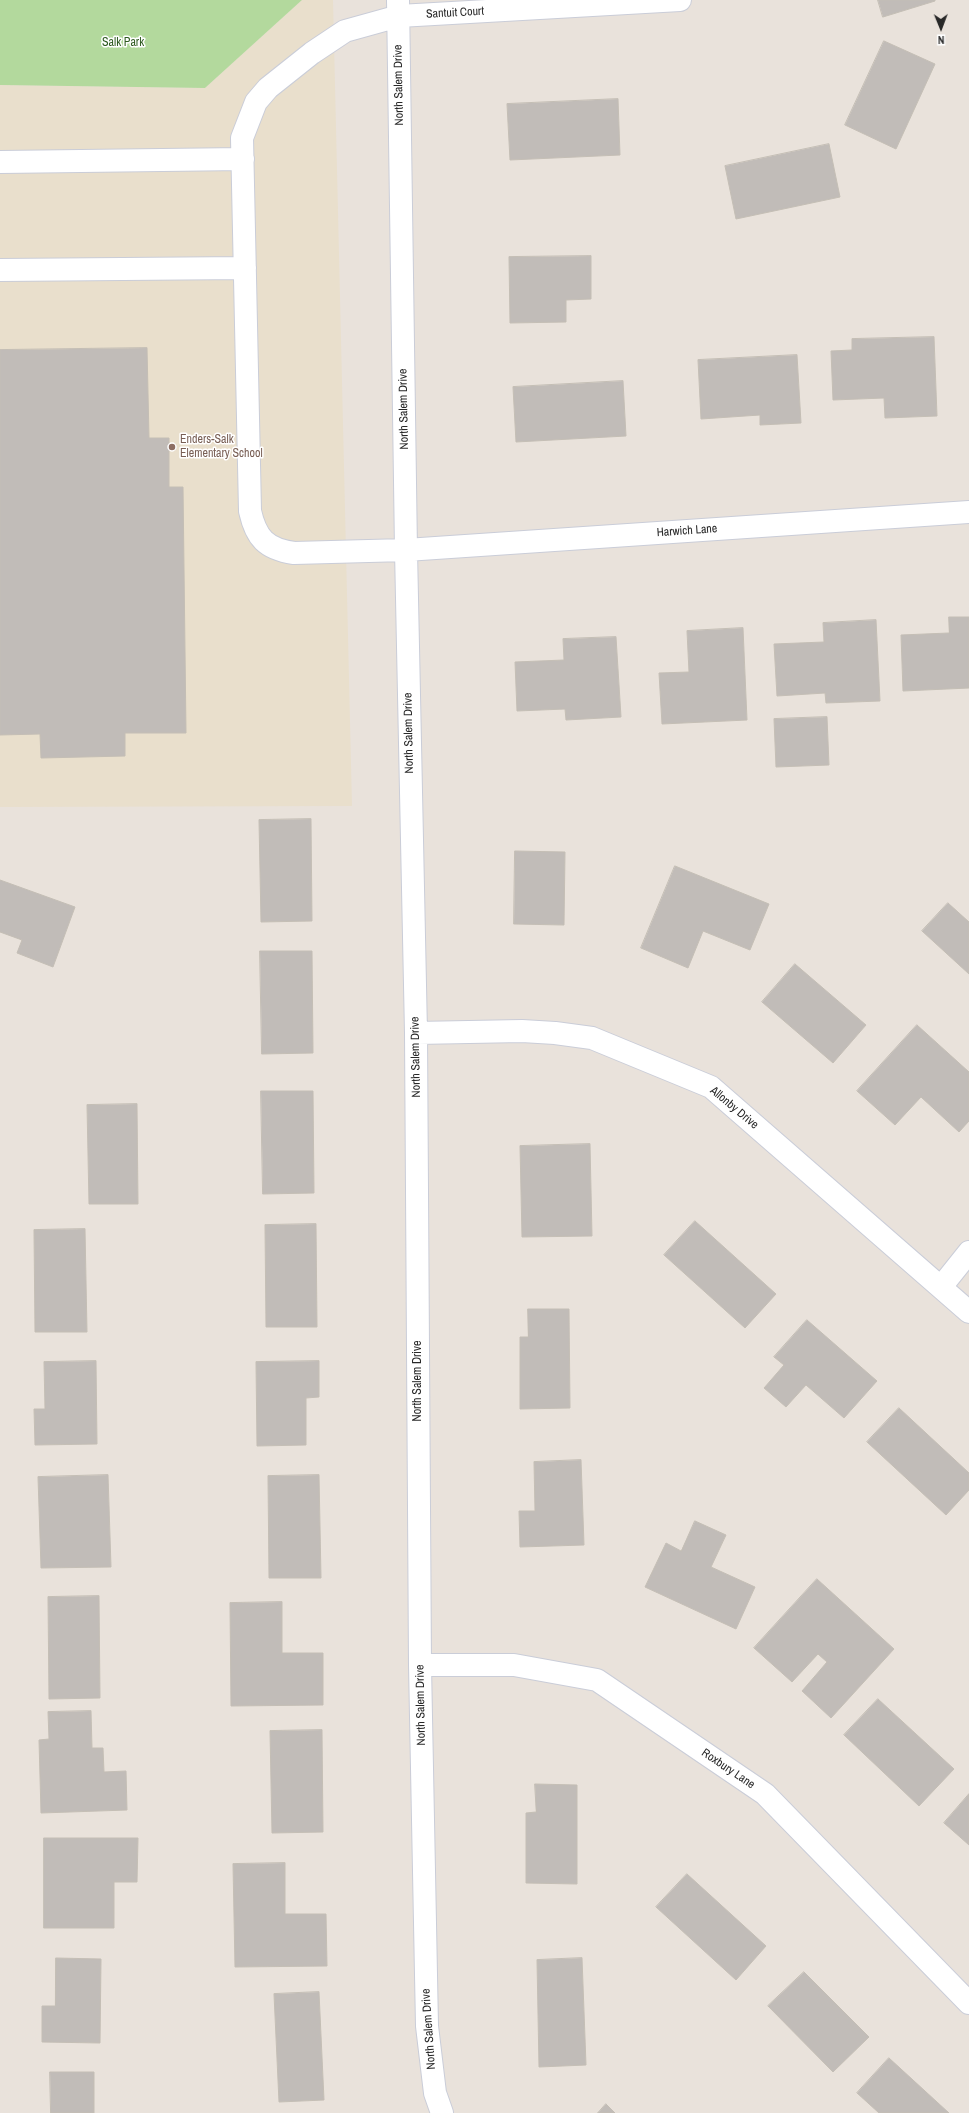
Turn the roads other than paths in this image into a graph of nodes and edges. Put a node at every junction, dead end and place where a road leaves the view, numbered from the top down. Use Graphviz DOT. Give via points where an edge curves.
graph roads {
  1 [pos="680,0"];
  2 [pos="398,8"];
  3 [pos="243,159"];
  4 [pos="0,162"];
  5 [pos="245,268"];
  6 [pos="0,270"];
  7 [pos="969,512"];
  8 [pos="406,550"];
  9 [pos="416,1033"];
  10 [pos="969,1252"];
  11 [pos="942,1287"];
  12 [pos="969,1312"];
  13 [pos="420,1666"];
  14 [pos="969,2004"];
  15 [pos="442,2113"];
  1 -- 2 [label="street, Santuit Court"];
  2 -- 3 [label="street, Santuit Court" via="345,31 268,88 256,102 247,123 242,138"];
  2 -- 8 [label="street, North Salem Drive"];
  3 -- 4 [label="street"];
  3 -- 5 [label="street, Santuit Court"];
  5 -- 6 [label="street"];
  5 -- 8 [label="street, Harwich Lane" via="250,511 253,526 268,545 278,551 294,553"];
  7 -- 8 [label="street, Harwich Lane"];
  8 -- 9 [label="street, North Salem Drive"];
  9 -- 11 [label="street, Allonby Drive" via="522,1031 592,1038 711,1087"];
  9 -- 13 [label="street, North Salem Drive"];
  10 -- 11 [label="street"];
  11 -- 12 [label="street, Allonby Drive"];
  13 -- 14 [label="street, Roxbury Lane" via="514,1665 597,1680 765,1794"];
  13 -- 15 [label="street, North Salem Drive" via="427,2026 435,2093"];
}
